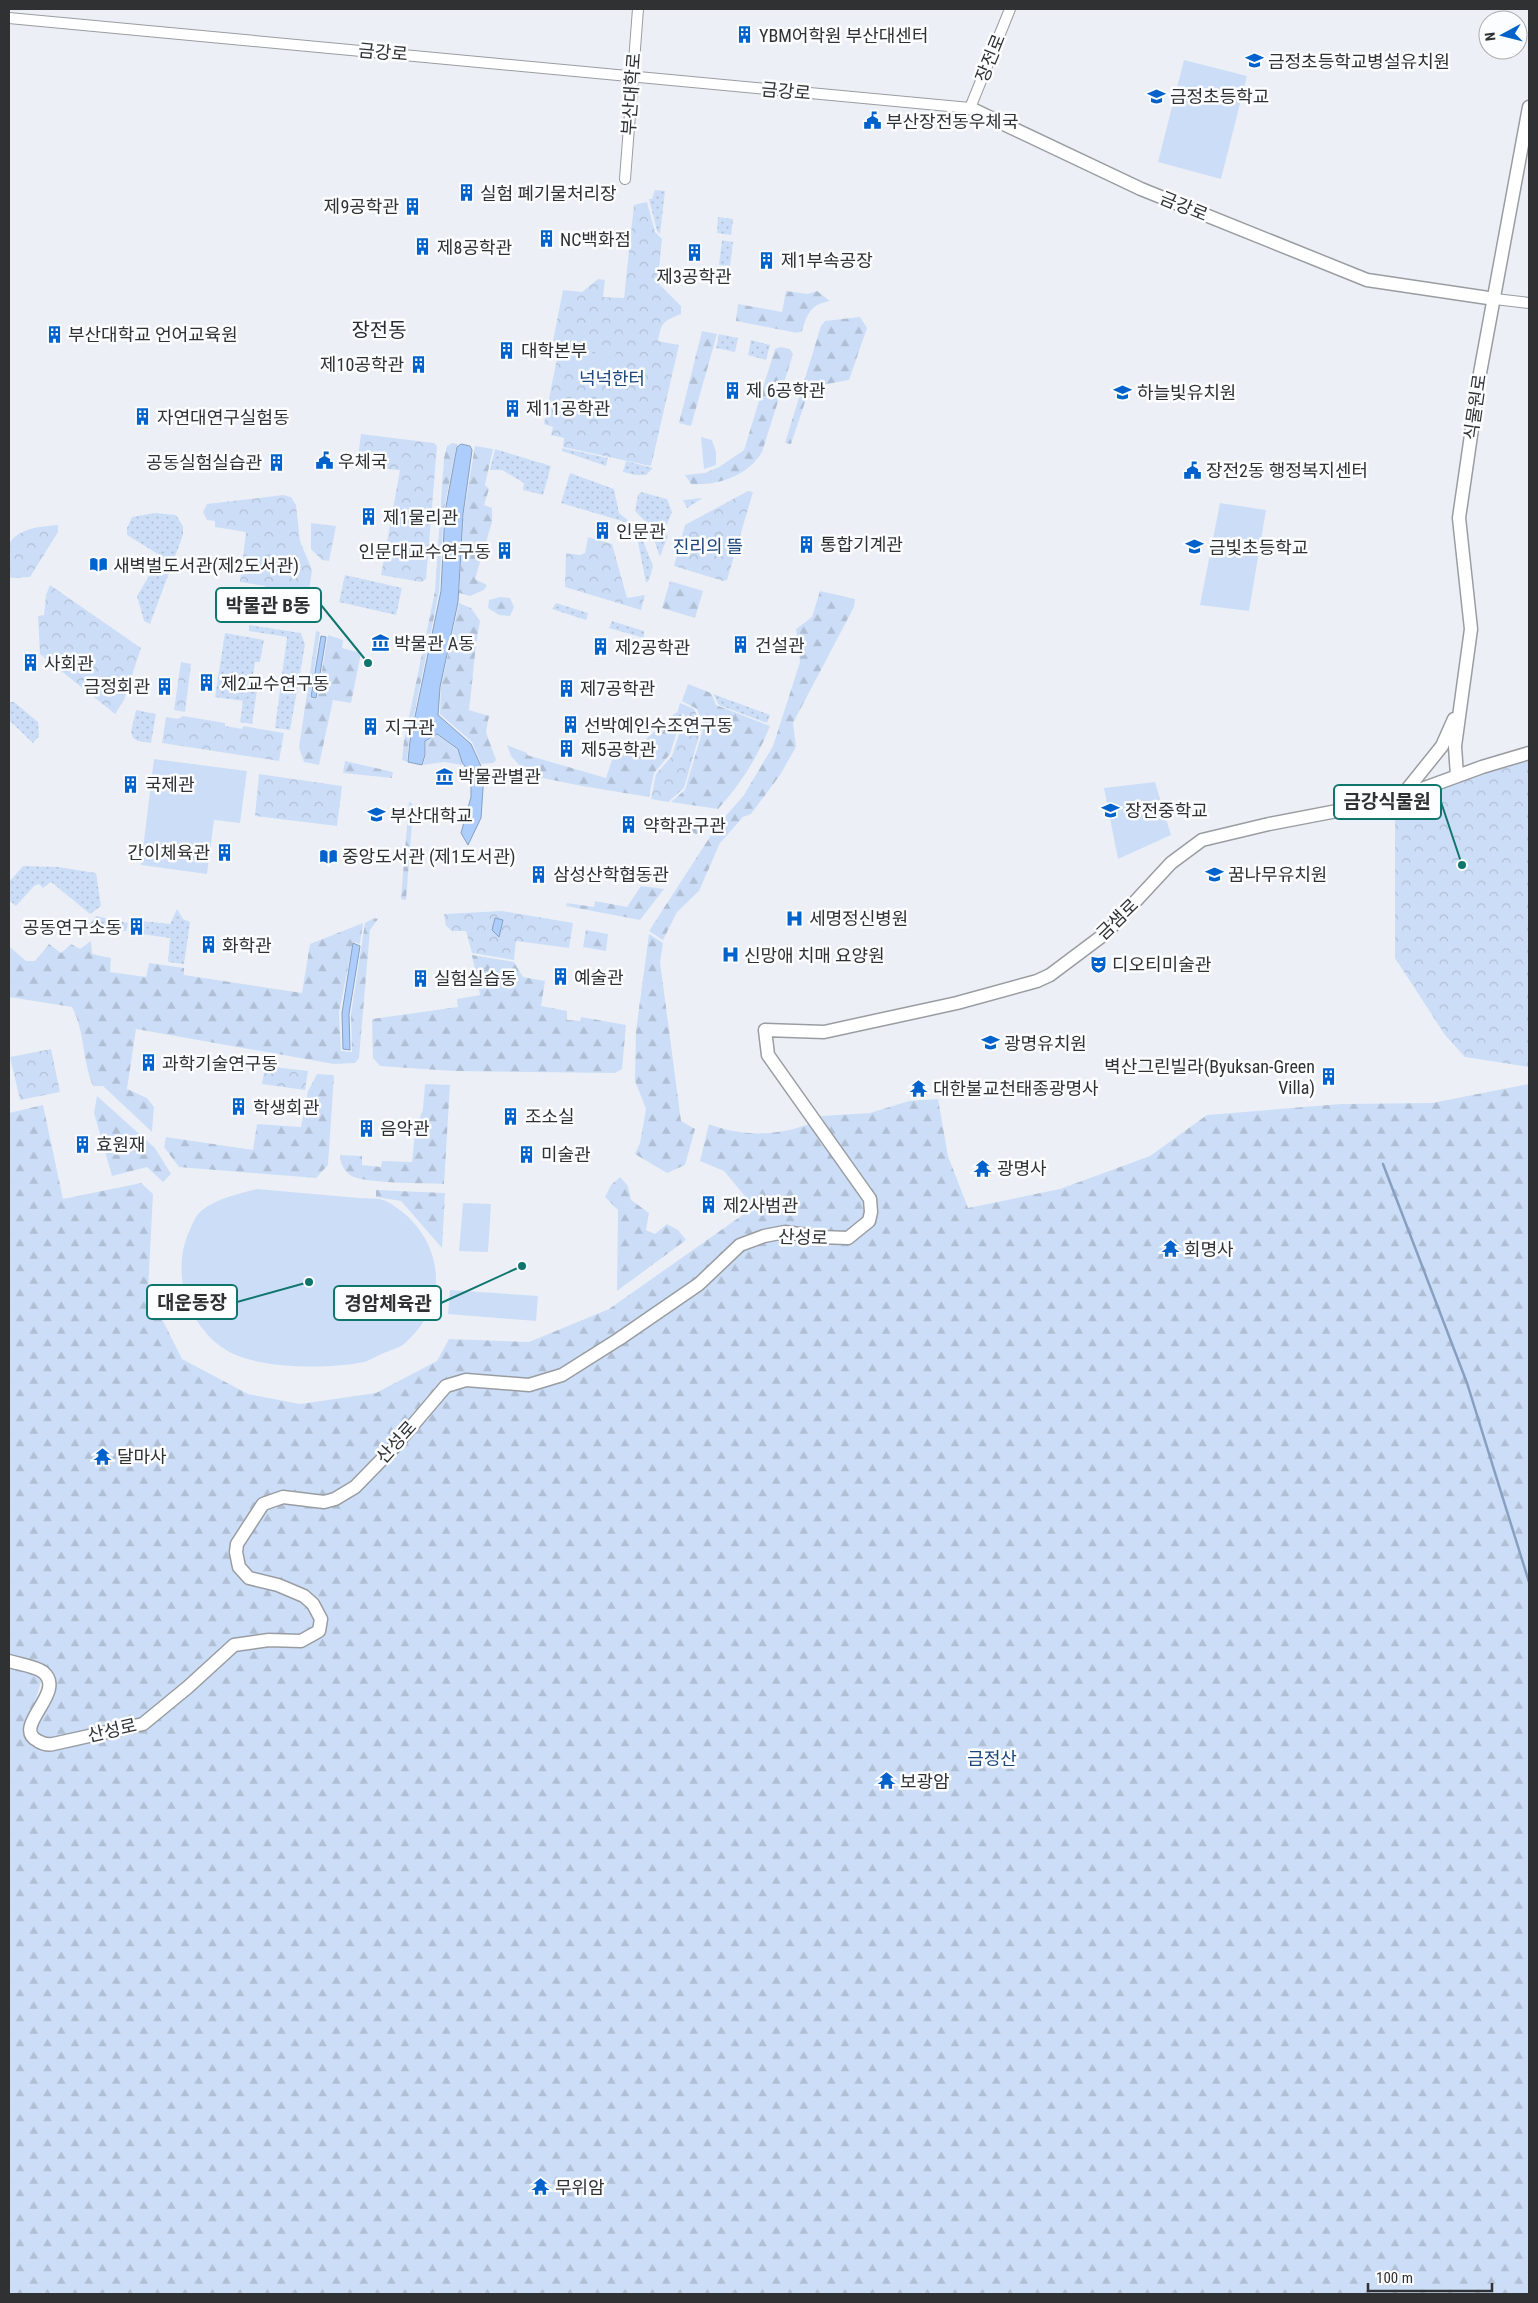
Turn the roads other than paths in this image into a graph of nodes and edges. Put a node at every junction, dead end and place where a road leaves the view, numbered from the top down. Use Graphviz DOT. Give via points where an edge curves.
graph roads {
  1 [pos="638,9"];
  2 [pos="1010,9"];
  3 [pos="9,18"];
  4 [pos="632,76"];
  5 [pos="1529,107"];
  6 [pos="970,108"];
  7 [pos="625,179"];
  8 [pos="1495,299"];
  9 [pos="1529,303"];
  10 [pos="1459,710"];
  11 [pos="1529,754"];
  12 [pos="1457,776"];
  13 [pos="1401,797"];
  14 [pos="765,1030"];
  15 [pos="9,1661"];
  1 -- 4 [label="street, 부산대학로"];
  2 -- 6 [label="street, 장전로"];
  3 -- 4 [label="street, 금강로"];
  4 -- 6 [label="street, 금강로"];
  4 -- 7 [label="street, 부산대학로"];
  5 -- 8 [label="main road, 식물원로"];
  6 -- 8 [label="main road, 금강로" via="1141,189 1368,280"];
  8 -- 9 [label="street, 금강로"];
  8 -- 10 [label="main road, 식물원로" via="1480,373 1459,518 1471,629"];
  10 -- 12 [label="main road, 식물원로" via="1454,746"];
  10 -- 13 [label="main road, 식물원로" via="1442,746"];
  11 -- 12 [label="main road, 금샘로"];
  12 -- 13 [label="main road, 금샘로"];
  13 -- 14 [label="main road, 금샘로" via="1202,840 1171,863 1106,933 1037,981 957,1003 824,1032"];
  14 -- 15 [label="main road, 산성로" via="768,1055 870,1199 871,1212 867,1223 846,1238 785,1232 743,1244 699,1284 562,1374 532,1385 466,1380 446,1386 399,1442 355,1487 335,1499 324,1502 283,1497 264,1503 237,1544 239,1567 249,1578 304,1596 320,1616 320,1629 303,1641 269,1640 231,1647 140,1725 53,1744 41,1743 30,1730 49,1691 47,1678 40,1670"];
}
